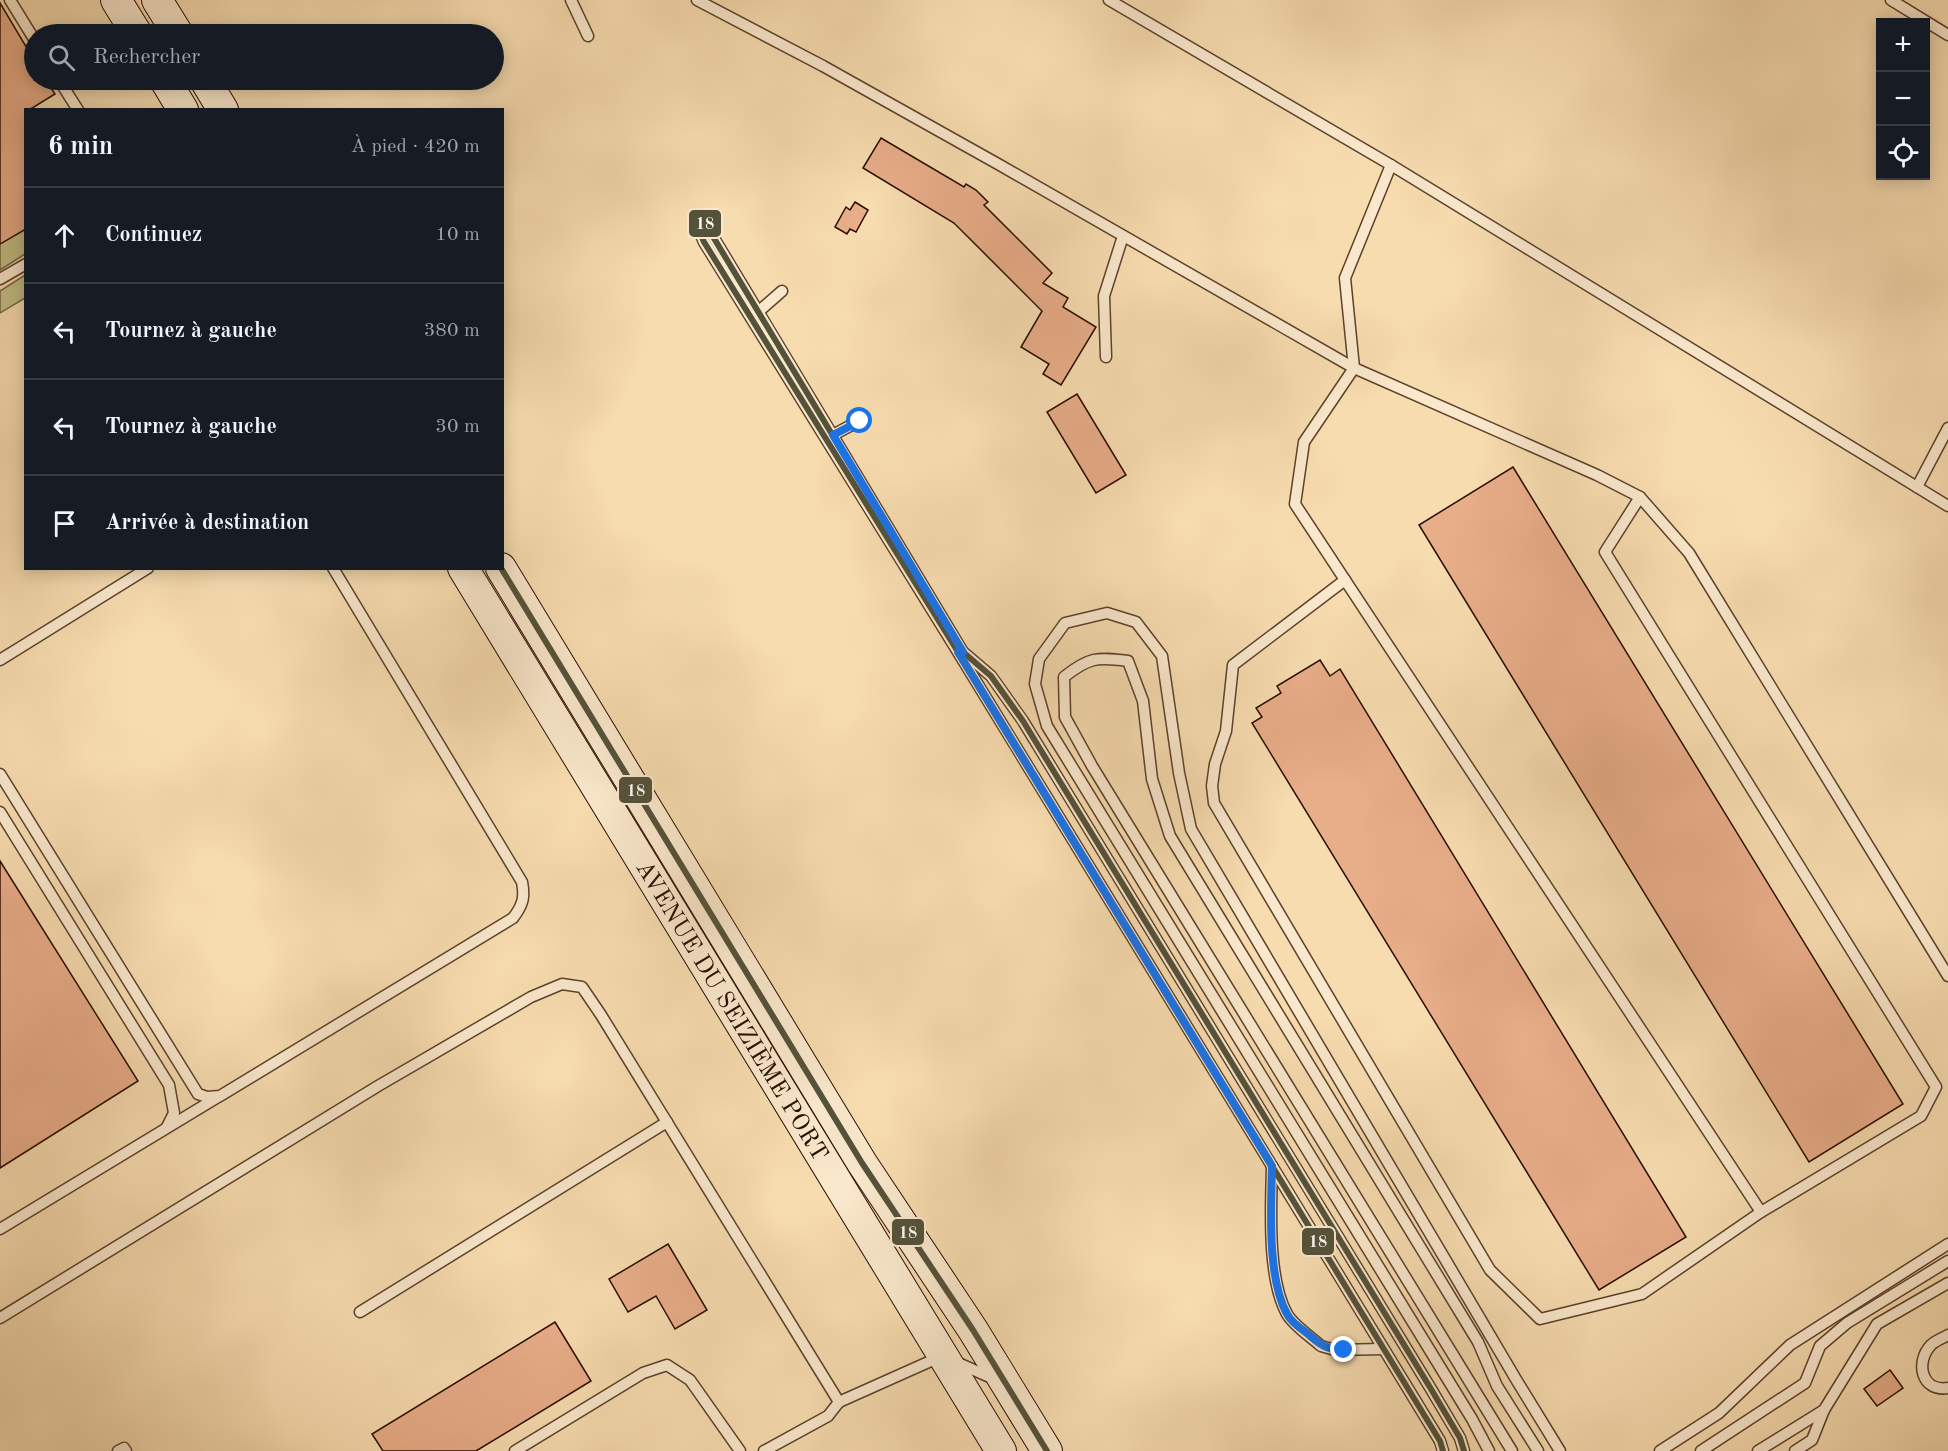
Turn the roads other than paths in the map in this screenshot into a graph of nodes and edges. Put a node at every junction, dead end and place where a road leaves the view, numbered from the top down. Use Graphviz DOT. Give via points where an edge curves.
graph roads {
  1 [pos="10,0"];
  2 [pos="116,0"];
  3 [pos="157,0"];
  4 [pos="571,0"];
  5 [pos="697,0"];
  6 [pos="1109,0"];
  7 [pos="1892,0"];
  8 [pos="25,24"];
  9 [pos="131,24"];
  10 [pos="172,24"];
  11 [pos="1948,35"];
  12 [pos="588,36"];
  13 [pos="65,90"];
  14 [pos="171,90"];
  15 [pos="211,90"];
  16 [pos="77,108"];
  17 [pos="182,108"];
  18 [pos="222,108"];
  19 [pos="1391,165"];
  20 [pos="1123,236"];
  21 [pos="24,265"];
  22 [pos="0,279"];
  23 [pos="782,291"];
  24 [pos="758,312"];
  25 [pos="1106,357"];
  26 [pos="1354,368"];
  27 [pos="860,421"];
  28 [pos="1948,428"];
  29 [pos="833,435"];
  30 [pos="1917,487"];
  31 [pos="1640,497"];
  32 [pos="1948,506"];
  33 [pos="145,570"];
  34 [pos="334,570"];
  35 [pos="464,570"];
  36 [pos="502,570"];
  37 [pos="1345,580"];
  38 [pos="960,652"];
  39 [pos="0,660"];
  40 [pos="0,774"];
  41 [pos="0,812"];
  42 [pos="1948,976"];
  43 [pos="220,1096"];
  44 [pos="667,1122"];
  45 [pos="168,1127"];
  46 [pos="1272,1166"];
  47 [pos="1761,1212"];
  48 [pos="0,1229"];
  49 [pos="1948,1245"];
  50 [pos="1948,1261"];
  51 [pos="1948,1283"];
  52 [pos="360,1312"];
  53 [pos="0,1318"];
  54 [pos="1948,1335"];
  55 [pos="1383,1349"];
  56 [pos="943,1356"];
  57 [pos="1006,1385"];
  58 [pos="1948,1388"];
  59 [pos="839,1402"];
  60 [pos="1824,1410"];
  61 [pos="118,1451"];
  62 [pos="126,1451"];
  63 [pos="515,1451"];
  64 [pos="740,1451"];
  65 [pos="764,1451"];
  66 [pos="1001,1451"];
  67 [pos="1047,1451"];
  68 [pos="1443,1451"];
  69 [pos="1464,1451"];
  70 [pos="1489,1451"];
  71 [pos="1512,1451"];
  72 [pos="1538,1451"];
  73 [pos="1559,1451"];
  74 [pos="1660,1451"];
  75 [pos="1701,1451"];
  76 [pos="1758,1451"];
  77 [pos="1795,1451"];
  1 -- 8 [label="lane"];
  2 -- 9 [label="main road"];
  3 -- 10 [label="main road"];
  4 -- 12 [label="lane"];
  5 -- 20 [label="lane" via="823,66"];
  6 -- 19 [label="lane"];
  7 -- 11 [label="lane"];
  13 -- 16 [label="lane"];
  14 -- 17 [label="main road"];
  15 -- 18 [label="main road"];
  19 -- 26 [label="lane" via="1345,278"];
  19 -- 30 [label="lane"];
  20 -- 25 [label="lane" via="1104,296"];
  20 -- 26 [label="lane"];
  21 -- 22 [label="lane"];
  23 -- 24 [label="lane"];
  24 -- 29 [label="lane"];
  24 -- 38 [label="lane" via="703,220 698,228 704,242"];
  26 -- 31 [label="lane"];
  26 -- 37 [label="lane" via="1304,442 1295,504"];
  27 -- 29 [label="lane"];
  28 -- 30 [label="lane"];
  29 -- 38 [label="lane"];
  30 -- 32 [label="lane"];
  31 -- 42 [label="lane" via="1689,553"];
  31 -- 47 [label="lane" via="1605,552 1936,1087 1921,1116"];
  33 -- 39 [label="lane"];
  34 -- 43 [label="lane" via="522,882 523,905 513,918"];
  35 -- 56 [label="main road, AVENUE DU SEIZIÈME PORT"];
  36 -- 57 [label="main road, AVENUE DU SEIZIÈME PORT" via="862,1163"];
  37 -- 47 [label="lane"];
  37 -- 47 [label="lane" via="1233,664 1226,731 1215,764 1214,803 1490,1270 1540,1319 1642,1294"];
  38 -- 46 [label="lane"];
  38 -- 69 [label="lane" via="991,676 1023,721 1431,1389"];
  40 -- 43 [label="lane" via="198,1094"];
  41 -- 45 [label="lane" via="169,1085 174,1113"];
  43 -- 45 [label="lane"];
  44 -- 52 [label="lane"];
  44 -- 53 [label="lane" via="582,987 562,984 531,997 378,1086"];
  44 -- 59 [label="lane"];
  45 -- 48 [label="lane"];
  46 -- 55 [label="lane"];
  46 -- 55 [label="lane" via="1272,1248 1275,1275 1288,1316 1321,1346 1335,1350"];
  49 -- 74 [label="lane" via="1790,1344 1719,1413"];
  50 -- 75 [label="lane" via="1847,1323 1820,1346 1805,1383"];
  51 -- 60 [label="lane" via="1877,1324"];
  54 -- 58 [label="lane" via="1932,1344 1923,1358 1922,1370 1927,1384 1936,1389"];
  55 -- 68 [label="lane"];
  56 -- 57 [label="lane"];
  56 -- 59 [label="lane"];
  56 -- 66 [label="main road, AVENUE DU SEIZIÈME PORT"];
  57 -- 67 [label="main road, AVENUE DU SEIZIÈME PORT"];
  59 -- 65 [label="lane" via="828,1416"];
  60 -- 76 [label="lane"];
  60 -- 77 [label="lane" via="1812,1440"];
  61 -- 62 [label="lane"];
  63 -- 64 [label="lane" via="643,1373 667,1365 690,1380"];
  70 -- 73 [label="lane" via="1047,726 1035,684 1039,659 1065,623 1107,613 1136,622 1162,656 1191,829"];
  71 -- 72 [label="lane" via="1065,717 1064,677 1082,662 1103,657 1128,661 1143,701 1152,779 1170,836 1472,1332 1497,1386"];
}
